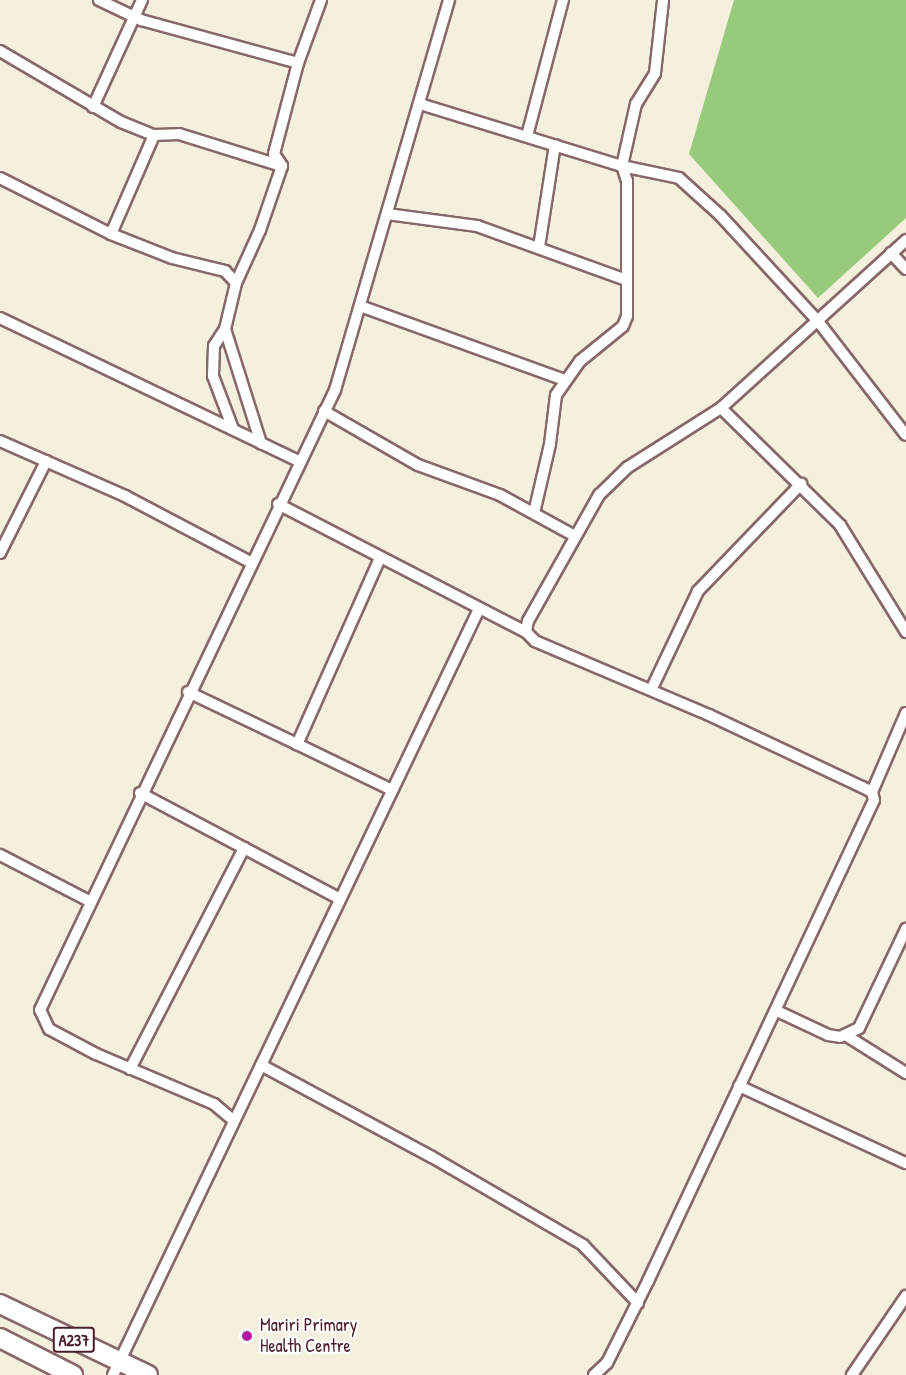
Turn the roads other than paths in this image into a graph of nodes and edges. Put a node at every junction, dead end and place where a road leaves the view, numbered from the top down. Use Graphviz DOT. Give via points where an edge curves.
graph roads {
  1 [pos="99,0"];
  2 [pos="142,0"];
  3 [pos="321,0"];
  4 [pos="563,0"];
  5 [pos="663,0"];
  6 [pos="445,2"];
  7 [pos="135,18"];
  8 [pos="0,51"];
  9 [pos="298,63"];
  10 [pos="420,104"];
  11 [pos="93,107"];
  12 [pos="153,135"];
  13 [pos="527,136"];
  14 [pos="555,145"];
  15 [pos="282,166"];
  16 [pos="622,166"];
  17 [pos="0,177"];
  18 [pos="387,214"];
  19 [pos="111,234"];
  20 [pos="906,240"];
  21 [pos="538,247"];
  22 [pos="891,253"];
  23 [pos="906,269"];
  24 [pos="626,280"];
  25 [pos="236,283"];
  26 [pos="360,306"];
  27 [pos="1,320"];
  28 [pos="817,320"];
  29 [pos="225,329"];
  30 [pos="564,380"];
  31 [pos="721,408"];
  32 [pos="324,411"];
  33 [pos="233,429"];
  34 [pos="906,435"];
  35 [pos="0,441"];
  36 [pos="261,442"];
  37 [pos="46,461"];
  38 [pos="300,461"];
  39 [pos="801,484"];
  40 [pos="278,504"];
  41 [pos="534,513"];
  42 [pos="573,535"];
  43 [pos="0,552"];
  44 [pos="380,558"];
  45 [pos="250,562"];
  46 [pos="478,609"];
  47 [pos="526,632"];
  48 [pos="906,632"];
  49 [pos="652,688"];
  50 [pos="188,692"];
  51 [pos="906,713"];
  52 [pos="297,744"];
  53 [pos="901,744"];
  54 [pos="392,790"];
  55 [pos="872,792"];
  56 [pos="140,793"];
  57 [pos="244,848"];
  58 [pos="0,855"];
  59 [pos="340,898"];
  60 [pos="89,901"];
  61 [pos="906,929"];
  62 [pos="777,1011"];
  63 [pos="847,1036"];
  64 [pos="261,1065"];
  65 [pos="130,1069"];
  66 [pos="906,1073"];
  67 [pos="739,1086"];
  68 [pos="233,1120"];
  69 [pos="906,1163"];
  70 [pos="906,1296"];
  71 [pos="638,1303"];
  72 [pos="0,1304"];
  73 [pos="0,1338"];
  74 [pos="116,1368"];
  75 [pos="73,1375"];
  76 [pos="148,1375"];
  77 [pos="594,1375"];
  78 [pos="852,1375"];
  1 -- 7 [label="street"];
  2 -- 7 [label="street"];
  3 -- 9 [label="street"];
  4 -- 13 [label="street"];
  5 -- 16 [label="street" via="655,74 636,104"];
  6 -- 10 [label="street"];
  7 -- 9 [label="street"];
  7 -- 11 [label="street"];
  8 -- 11 [label="street"];
  9 -- 15 [label="street" via="274,154"];
  10 -- 13 [label="street"];
  10 -- 18 [label="street"];
  11 -- 12 [label="street"];
  12 -- 15 [label="street" via="168,131"];
  12 -- 19 [label="street"];
  13 -- 14 [label="street"];
  14 -- 16 [label="street"];
  14 -- 21 [label="street"];
  15 -- 25 [label="street"];
  16 -- 24 [label="street" via="627,181"];
  16 -- 28 [label="street" via="654,170 687,184"];
  17 -- 19 [label="street"];
  18 -- 21 [label="street" via="477,226"];
  18 -- 26 [label="street"];
  19 -- 25 [label="street" via="172,258 225,271"];
  20 -- 22 [label="street"];
  21 -- 24 [label="street"];
  22 -- 23 [label="street"];
  22 -- 28 [label="street"];
  24 -- 30 [label="street" via="623,326"];
  25 -- 29 [label="street"];
  26 -- 30 [label="street"];
  26 -- 32 [label="street" via="335,390"];
  27 -- 33 [label="street"];
  28 -- 31 [label="street"];
  28 -- 34 [label="street"];
  29 -- 33 [label="street" via="214,346 213,376"];
  29 -- 36 [label="street"];
  30 -- 41 [label="street" via="556,395 550,444"];
  31 -- 39 [label="street"];
  31 -- 42 [label="street" via="628,467 599,495"];
  32 -- 38 [label="street"];
  32 -- 41 [label="street" via="418,465 500,495"];
  33 -- 36 [label="street"];
  35 -- 37 [label="street"];
  36 -- 38 [label="street"];
  37 -- 43 [label="street"];
  37 -- 45 [label="street" via="125,496"];
  38 -- 40 [label="street"];
  39 -- 48 [label="street" via="840,525"];
  39 -- 49 [label="street" via="698,591"];
  40 -- 44 [label="street"];
  40 -- 45 [label="street"];
  41 -- 42 [label="street"];
  42 -- 47 [label="street"];
  44 -- 46 [label="street"];
  44 -- 52 [label="street"];
  45 -- 50 [label="street"];
  46 -- 47 [label="street"];
  46 -- 54 [label="street"];
  47 -- 49 [label="street" via="535,641"];
  49 -- 55 [label="street"];
  50 -- 52 [label="street"];
  50 -- 56 [label="street"];
  51 -- 53 [label="street"];
  52 -- 54 [label="street"];
  53 -- 55 [label="street"];
  54 -- 59 [label="street"];
  55 -- 62 [label="street" via="869,814"];
  56 -- 57 [label="street"];
  56 -- 60 [label="street"];
  57 -- 59 [label="street"];
  57 -- 65 [label="street"];
  58 -- 60 [label="street"];
  59 -- 64 [label="street"];
  60 -- 65 [label="street" via="40,1010 49,1029"];
  61 -- 63 [label="street" via="859,1028"];
  62 -- 63 [label="street" via="828,1035"];
  62 -- 67 [label="street"];
  63 -- 66 [label="street"];
  64 -- 68 [label="street"];
  64 -- 71 [label="street" via="432,1157 583,1245"];
  65 -- 68 [label="street" via="214,1104"];
  67 -- 69 [label="street"];
  67 -- 71 [label="street"];
  68 -- 74 [label="street"];
  70 -- 78 [label="street"];
  71 -- 77 [label="street" via="607,1363"];
  72 -- 74 [label="highway, A237"];
  73 -- 75 [label="highway, A237"];
  74 -- 76 [label="highway, A237"];
}
